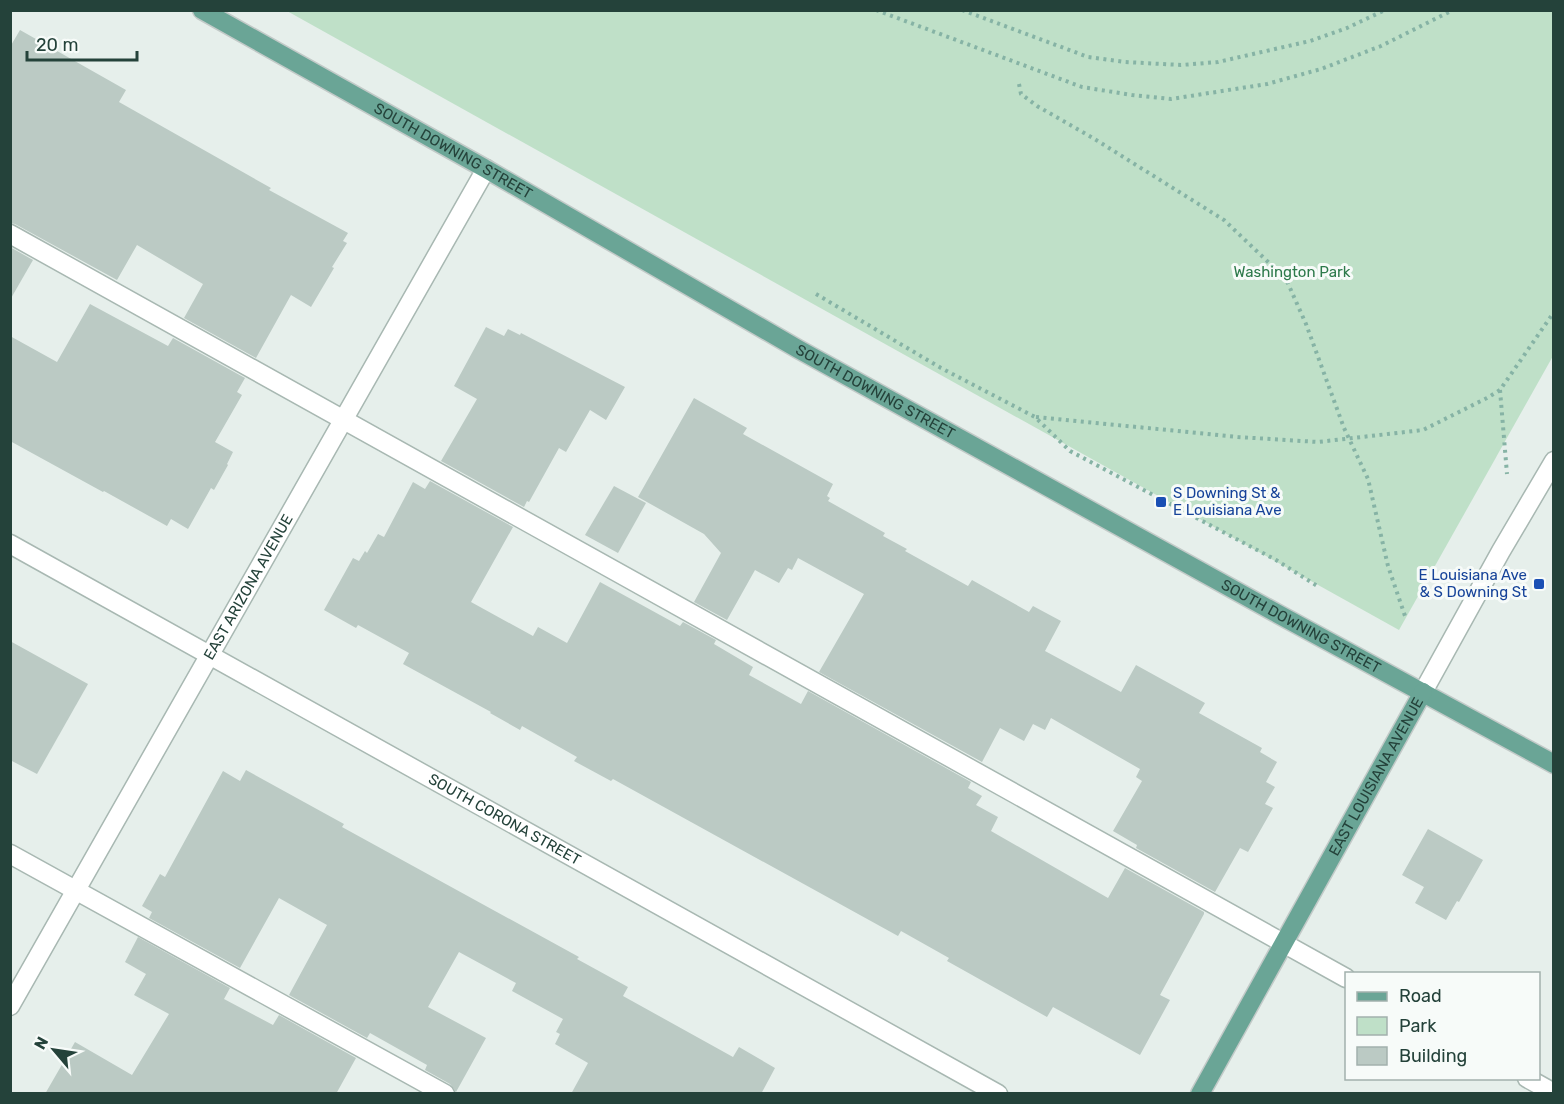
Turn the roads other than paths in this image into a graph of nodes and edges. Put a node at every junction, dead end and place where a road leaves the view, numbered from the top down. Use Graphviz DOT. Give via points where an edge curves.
graph roads {
  1 [pos="201,10"];
  2 [pos="486,169"];
  3 [pos="10,234"];
  4 [pos="344,420"];
  5 [pos="1554,461"];
  6 [pos="10,544"];
  7 [pos="211,654"];
  8 [pos="1423,692"];
  9 [pos="1554,764"];
  10 [pos="10,854"];
  11 [pos="76,891"];
  12 [pos="1283,942"];
  13 [pos="1345,977"];
  14 [pos="10,1005"];
  15 [pos="1531,1080"];
  16 [pos="1554,1093"];
  17 [pos="445,1094"];
  18 [pos="998,1094"];
  19 [pos="1200,1094"];
  1 -- 2 [label="main road, SOUTH DOWNING STREET"];
  2 -- 4 [label="street, EAST ARIZONA AVENUE"];
  2 -- 8 [label="main road, SOUTH DOWNING STREET" via="798,349"];
  3 -- 4 [label="street"];
  4 -- 7 [label="street, EAST ARIZONA AVENUE"];
  4 -- 12 [label="street"];
  5 -- 8 [label="street, EAST LOUISIANA AVENUE"];
  6 -- 7 [label="street, SOUTH CORONA STREET"];
  7 -- 11 [label="street, EAST ARIZONA AVENUE"];
  7 -- 18 [label="street, SOUTH CORONA STREET"];
  8 -- 9 [label="main road, SOUTH DOWNING STREET"];
  8 -- 12 [label="main road, EAST LOUISIANA AVENUE"];
  10 -- 11 [label="street"];
  11 -- 14 [label="street, EAST ARIZONA AVENUE"];
  11 -- 17 [label="street"];
  12 -- 13 [label="street"];
  12 -- 19 [label="main road, EAST LOUISIANA AVENUE"];
  15 -- 16 [label="street"];
}
